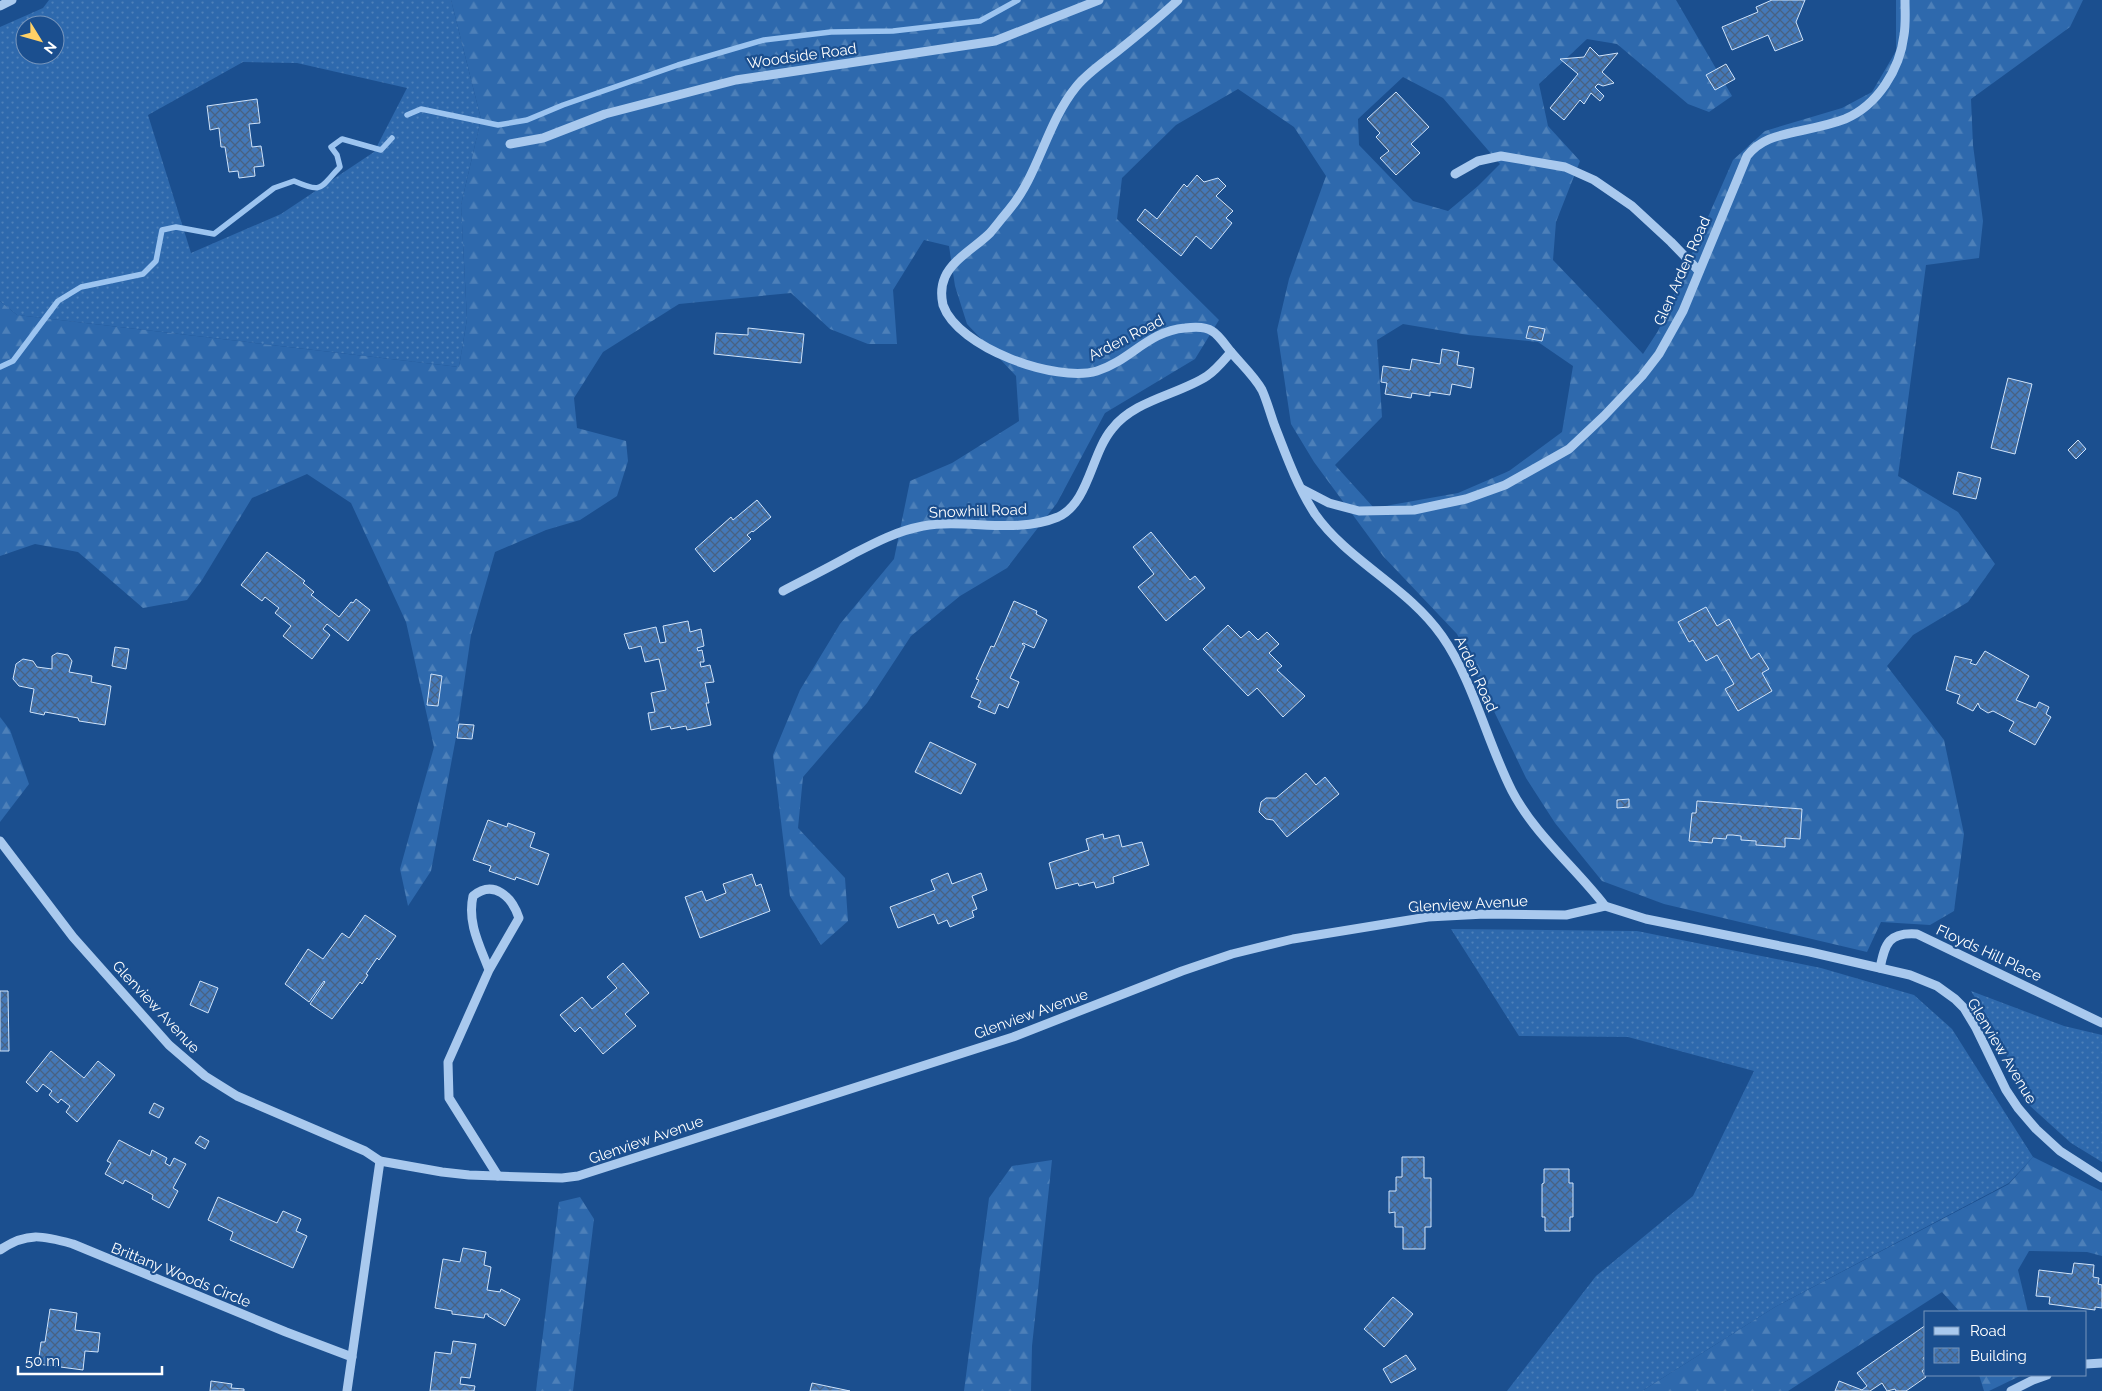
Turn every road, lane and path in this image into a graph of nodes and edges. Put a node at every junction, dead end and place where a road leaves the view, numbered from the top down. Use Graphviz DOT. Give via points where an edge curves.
graph roads {
  1 [pos="12,0"];
  2 [pos="1099,0"];
  3 [pos="1178,0"];
  4 [pos="1905,0"];
  5 [pos="0,6"];
  6 [pos="510,144"];
  7 [pos="1456,174"];
  8 [pos="1699,271"];
  9 [pos="1231,352"];
  10 [pos="1302,489"];
  11 [pos="783,592"];
  12 [pos="0,841"];
  13 [pos="1605,906"];
  14 [pos="1880,968"];
  15 [pos="489,970"];
  16 [pos="2102,1023"];
  17 [pos="380,1161"];
  18 [pos="498,1176"];
  19 [pos="2102,1178"];
  20 [pos="0,1250"];
  21 [pos="352,1357"];
  22 [pos="2102,1363"];
  23 [pos="2087,1364"];
  24 [pos="2044,1376"];
  25 [pos="347,1391"];
  26 [pos="2011,1391"];
  1 -- 5 [label="street"];
  2 -- 6 [label="street, Woodside Road" via="995,40 736,80 605,114 543,138"];
  3 -- 9 [label="street, Arden Road" via="1078,84 1064,104 1012,208 945,276 941,288 942,301 955,323 969,337 1028,364 1061,373 1084,373 1106,367 1163,332 1195,326 1212,331"];
  4 -- 8 [label="street, Glen Arden Road" via="1899,59 1880,92 1845,119 1775,136 1753,149 1747,156"];
  7 -- 8 [label="street" via="1478,160 1501,156 1565,167 1594,180 1632,206"];
  8 -- 10 [label="street, Glen Arden Road" via="1678,320 1642,376 1576,443 1548,463 1506,485 1466,499 1414,510 1359,511"];
  9 -- 10 [label="street, Arden Road" via="1262,388 1292,471"];
  9 -- 11 [label="street, Snowhill Road" via="1208,376 1120,420 1103,442 1079,498 1060,516 1017,525 946,524 893,533"];
  10 -- 13 [label="street, Arden Road" via="1331,532 1411,600 1445,639 1514,793 1532,823"];
  12 -- 17 [label="street, Glenview Avenue" via="73,937 169,1045 205,1076 237,1096 365,1151"];
  13 -- 14 [label="street, Glenview Avenue" via="1646,920"];
  13 -- 18 [label="street, Glenview Avenue" via="1566,915 1485,914 1428,918 1232,954 1013,1037 708,1133 600,1171 562,1178"];
  14 -- 16 [label="street, Floyds Hill Place" via="1884,948 1890,941 1905,934 1917,934"];
  14 -- 19 [label="street, Glenview Avenue" via="1937,986 1955,999 1976,1028 2018,1108 2060,1151"];
  15 -- 15 [label="street" via="520,918 506,896 493,888 477,892 471,906 473,928"];
  15 -- 18 [label="street" via="448,1062 449,1098"];
  17 -- 18 [label="street, Glenview Avenue" via="442,1172"];
  17 -- 21 [label="street"];
  20 -- 21 [label="street, Brittany Woods Circle" via="27,1236 44,1236 73,1244"];
  21 -- 25 [label="street"];
  22 -- 23 [label="street"];
  24 -- 26 [label="street"];
}
